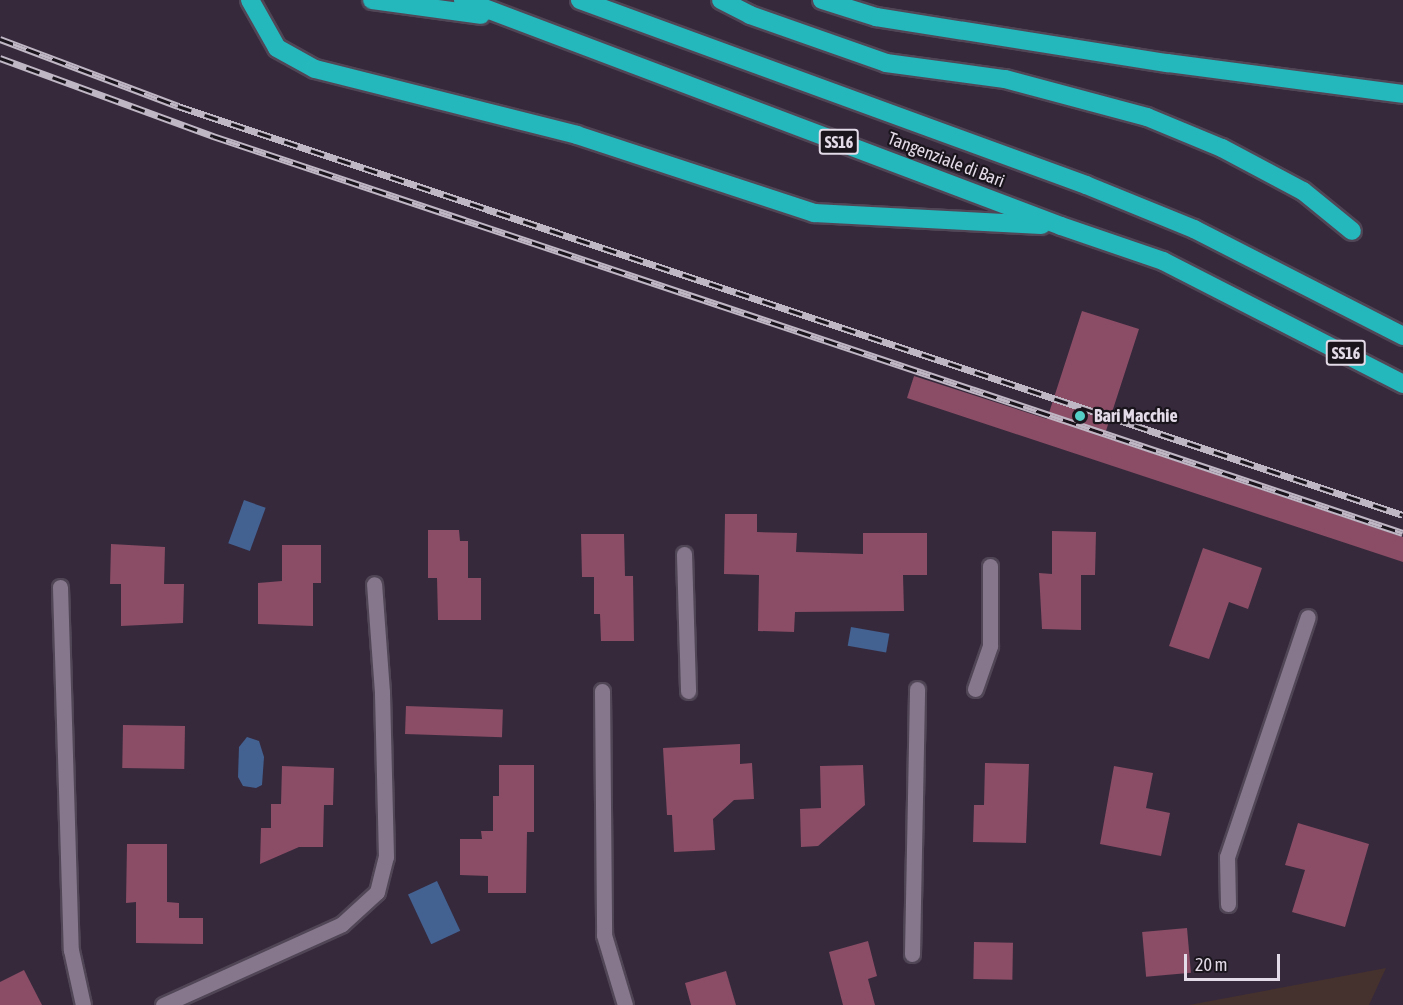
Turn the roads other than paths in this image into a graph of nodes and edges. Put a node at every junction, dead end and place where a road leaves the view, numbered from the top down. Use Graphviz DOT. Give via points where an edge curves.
graph roads {
  1 [pos="250,0"];
  2 [pos="372,0"];
  3 [pos="463,0"];
  4 [pos="580,0"];
  5 [pos="721,0"];
  6 [pos="822,0"];
  7 [pos="516,20"];
  8 [pos="1403,94"];
  9 [pos="1061,226"];
  10 [pos="1352,231"];
  11 [pos="1403,336"];
  12 [pos="1403,384"];
  13 [pos="684,554"];
  14 [pos="990,566"];
  15 [pos="374,584"];
  16 [pos="60,587"];
  17 [pos="1308,617"];
  18 [pos="917,689"];
  19 [pos="975,689"];
  20 [pos="602,691"];
  21 [pos="688,691"];
  22 [pos="1228,904"];
  23 [pos="912,954"];
  24 [pos="83,1005"];
  25 [pos="163,1005"];
  26 [pos="625,1005"];
  1 -- 9 [label="highway" via="277,48 315,69 577,135 814,213"];
  2 -- 7 [label="highway"];
  3 -- 7 [label="highway, Tangenziale di Bari / SS16"];
  4 -- 11 [label="highway, Tangenziale di Bari / SS16" via="1177,222"];
  5 -- 10 [label="highway" via="750,15 886,63 1005,79 1147,117 1222,148 1303,191"];
  6 -- 8 [label="highway" via="888,19 1168,63"];
  7 -- 9 [label="highway, Tangenziale di Bari / SS16"];
  9 -- 12 [label="highway, Tangenziale di Bari / SS16" via="1163,261"];
  13 -- 21 [label="street"];
  14 -- 19 [label="street" via="990,646"];
  15 -- 25 [label="street" via="382,692 386,857 377,892 342,924"];
  16 -- 24 [label="street" via="71,950"];
  17 -- 22 [label="street" via="1227,857"];
  18 -- 23 [label="street"];
  20 -- 26 [label="street" via="604,935"];
}
